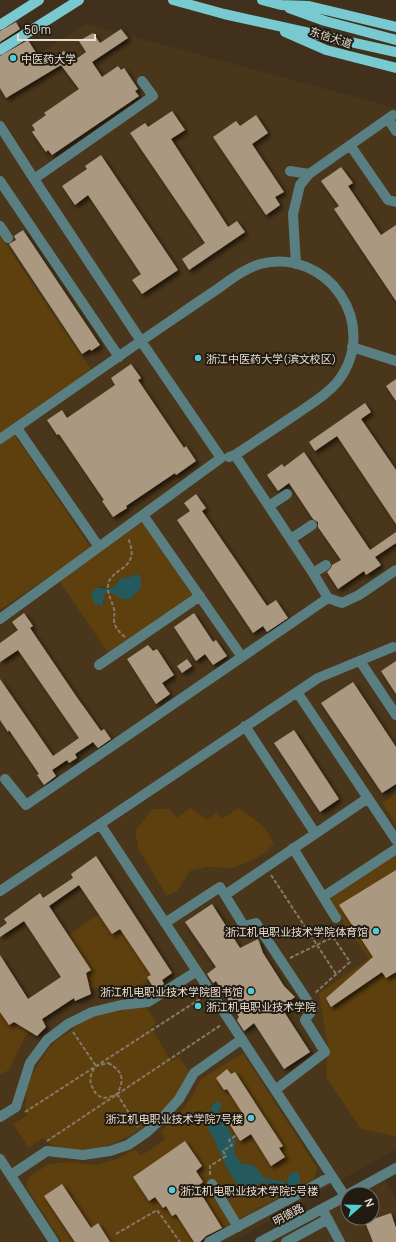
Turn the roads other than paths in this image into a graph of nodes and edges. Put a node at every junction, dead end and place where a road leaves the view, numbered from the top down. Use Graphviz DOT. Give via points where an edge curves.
graph roads {
  1 [pos="39,0"];
  2 [pos="79,0"];
  3 [pos="173,0"];
  4 [pos="262,0"];
  5 [pos="281,5"];
  6 [pos="260,22"];
  7 [pos="0,25"];
  8 [pos="396,27"];
  9 [pos="396,40"];
  10 [pos="0,50"];
  11 [pos="396,52"];
  12 [pos="396,68"];
  13 [pos="142,81"];
  14 [pos="0,126"];
  15 [pos="396,131"];
  16 [pos="350,145"];
  17 [pos="290,171"];
  18 [pos="309,174"];
  19 [pos="34,179"];
  20 [pos="0,181"];
  21 [pos="396,202"];
  22 [pos="0,226"];
  23 [pos="8,238"];
  24 [pos="296,264"];
  25 [pos="141,341"];
  26 [pos="352,347"];
  27 [pos="119,357"];
  28 [pos="396,361"];
  29 [pos="17,428"];
  30 [pos="0,439"];
  31 [pos="235,455"];
  32 [pos="221,458"];
  33 [pos="287,494"];
  34 [pos="269,506"];
  35 [pos="143,515"];
  36 [pos="312,525"];
  37 [pos="291,539"];
  38 [pos="99,547"];
  39 [pos="326,565"];
  40 [pos="396,570"];
  41 [pos="313,573"];
  42 [pos="200,596"];
  43 [pos="328,598"];
  44 [pos="0,619"];
  45 [pos="257,639"];
  46 [pos="393,647"];
  47 [pos="240,655"];
  48 [pos="360,661"];
  49 [pos="99,665"];
  50 [pos="297,692"];
  51 [pos="396,715"];
  52 [pos="245,726"];
  53 [pos="2,777"];
  54 [pos="368,798"];
  55 [pos="100,824"];
  56 [pos="315,833"];
  57 [pos="396,840"];
  58 [pos="293,848"];
  59 [pos="396,849"];
  60 [pos="0,891"];
  61 [pos="225,895"];
  62 [pos="323,897"];
  63 [pos="336,918"];
  64 [pos="165,923"];
  65 [pos="197,971"];
  66 [pos="242,1039"];
  67 [pos="275,1090"];
  68 [pos="0,1117"];
  69 [pos="0,1159"];
  70 [pos="396,1168"];
  71 [pos="11,1175"];
  72 [pos="332,1176"];
  73 [pos="212,1184"];
  74 [pos="340,1186"];
  75 [pos="363,1186"];
  76 [pos="340,1199"];
  77 [pos="322,1209"];
  78 [pos="328,1219"];
  79 [pos="238,1227"];
  80 [pos="54,1242"];
  81 [pos="209,1242"];
  82 [pos="260,1242"];
  83 [pos="286,1242"];
  84 [pos="340,1242"];
  1 -- 7 [label="main road"];
  2 -- 10 [label="main road"];
  3 -- 6 [label="main road, 东信大道"];
  4 -- 5 [label="main road, 东信大道"];
  5 -- 8 [label="main road, 东信大道" via="309,6"];
  5 -- 9 [label="main road, 东信大道" via="324,21"];
  6 -- 11 [label="main road, 东信大道"];
  6 -- 12 [label="main road, 东信大道" via="326,50"];
  13 -- 19 [label="street" via="153,96"];
  14 -- 19 [label="street"];
  15 -- 16 [label="street" via="390,117"];
  16 -- 18 [label="street"];
  16 -- 21 [label="street" via="388,200"];
  17 -- 18 [label="street"];
  18 -- 24 [label="street" via="300,185 293,214"];
  19 -- 25 [label="street"];
  20 -- 27 [label="street"];
  22 -- 23 [label="street"];
  24 -- 25 [label="street" via="269,262 248,269"];
  24 -- 26 [label="street" via="321,275 334,286 343,299 352,319"];
  25 -- 27 [label="street"];
  25 -- 32 [label="street"];
  26 -- 28 [label="street"];
  26 -- 31 [label="street" via="344,373 330,390"];
  27 -- 29 [label="street"];
  29 -- 30 [label="street"];
  29 -- 38 [label="street"];
  31 -- 32 [label="street"];
  31 -- 34 [label="street"];
  32 -- 35 [label="street"];
  33 -- 34 [label="street"];
  34 -- 37 [label="street"];
  35 -- 38 [label="street"];
  35 -- 42 [label="street"];
  36 -- 37 [label="street"];
  37 -- 41 [label="street"];
  38 -- 44 [label="street"];
  39 -- 41 [label="street"];
  40 -- 43 [label="street" via="359,595 342,603"];
  41 -- 43 [label="street"];
  42 -- 47 [label="street"];
  42 -- 49 [label="street"];
  43 -- 47 [label="street"];
  45 -- 47 [label="street"];
  46 -- 48 [label="street"];
  47 -- 53 [label="street" via="26,805"];
  48 -- 50 [label="street" via="318,678"];
  48 -- 51 [label="street"];
  50 -- 52 [label="street"];
  50 -- 54 [label="street"];
  52 -- 55 [label="street"];
  52 -- 56 [label="street"];
  54 -- 56 [label="street"];
  54 -- 57 [label="street"];
  55 -- 60 [label="street"];
  55 -- 64 [label="street"];
  56 -- 58 [label="street"];
  58 -- 61 [label="street"];
  58 -- 62 [label="street"];
  59 -- 62 [label="street"];
  61 -- 64 [label="street" via="220,887"];
  61 -- 67 [label="street" via="244,926 256,923 307,1001 312,1009 305,1020 325,1052"];
  62 -- 63 [label="street"];
  64 -- 65 [label="street"];
  65 -- 66 [label="street"];
  65 -- 68 [label="street" via="148,1002 92,1012 68,1024 47,1040 30,1063 16,1107"];
  66 -- 67 [label="street"];
  66 -- 71 [label="street" via="194,1072 179,1099 164,1116 128,1145 83,1155 47,1151"];
  67 -- 72 [label="street"];
  69 -- 71 [label="street"];
  70 -- 75 [label="street, 明德路"];
  71 -- 80 [label="street"];
  72 -- 74 [label="street"];
  72 -- 79 [label="street"];
  73 -- 79 [label="street"];
  76 -- 77 [label="street, 明德路"];
  77 -- 78 [label="street"];
  77 -- 82 [label="street, 明德路"];
  78 -- 83 [label="street"];
  78 -- 84 [label="street"];
  79 -- 81 [label="street"];
}
